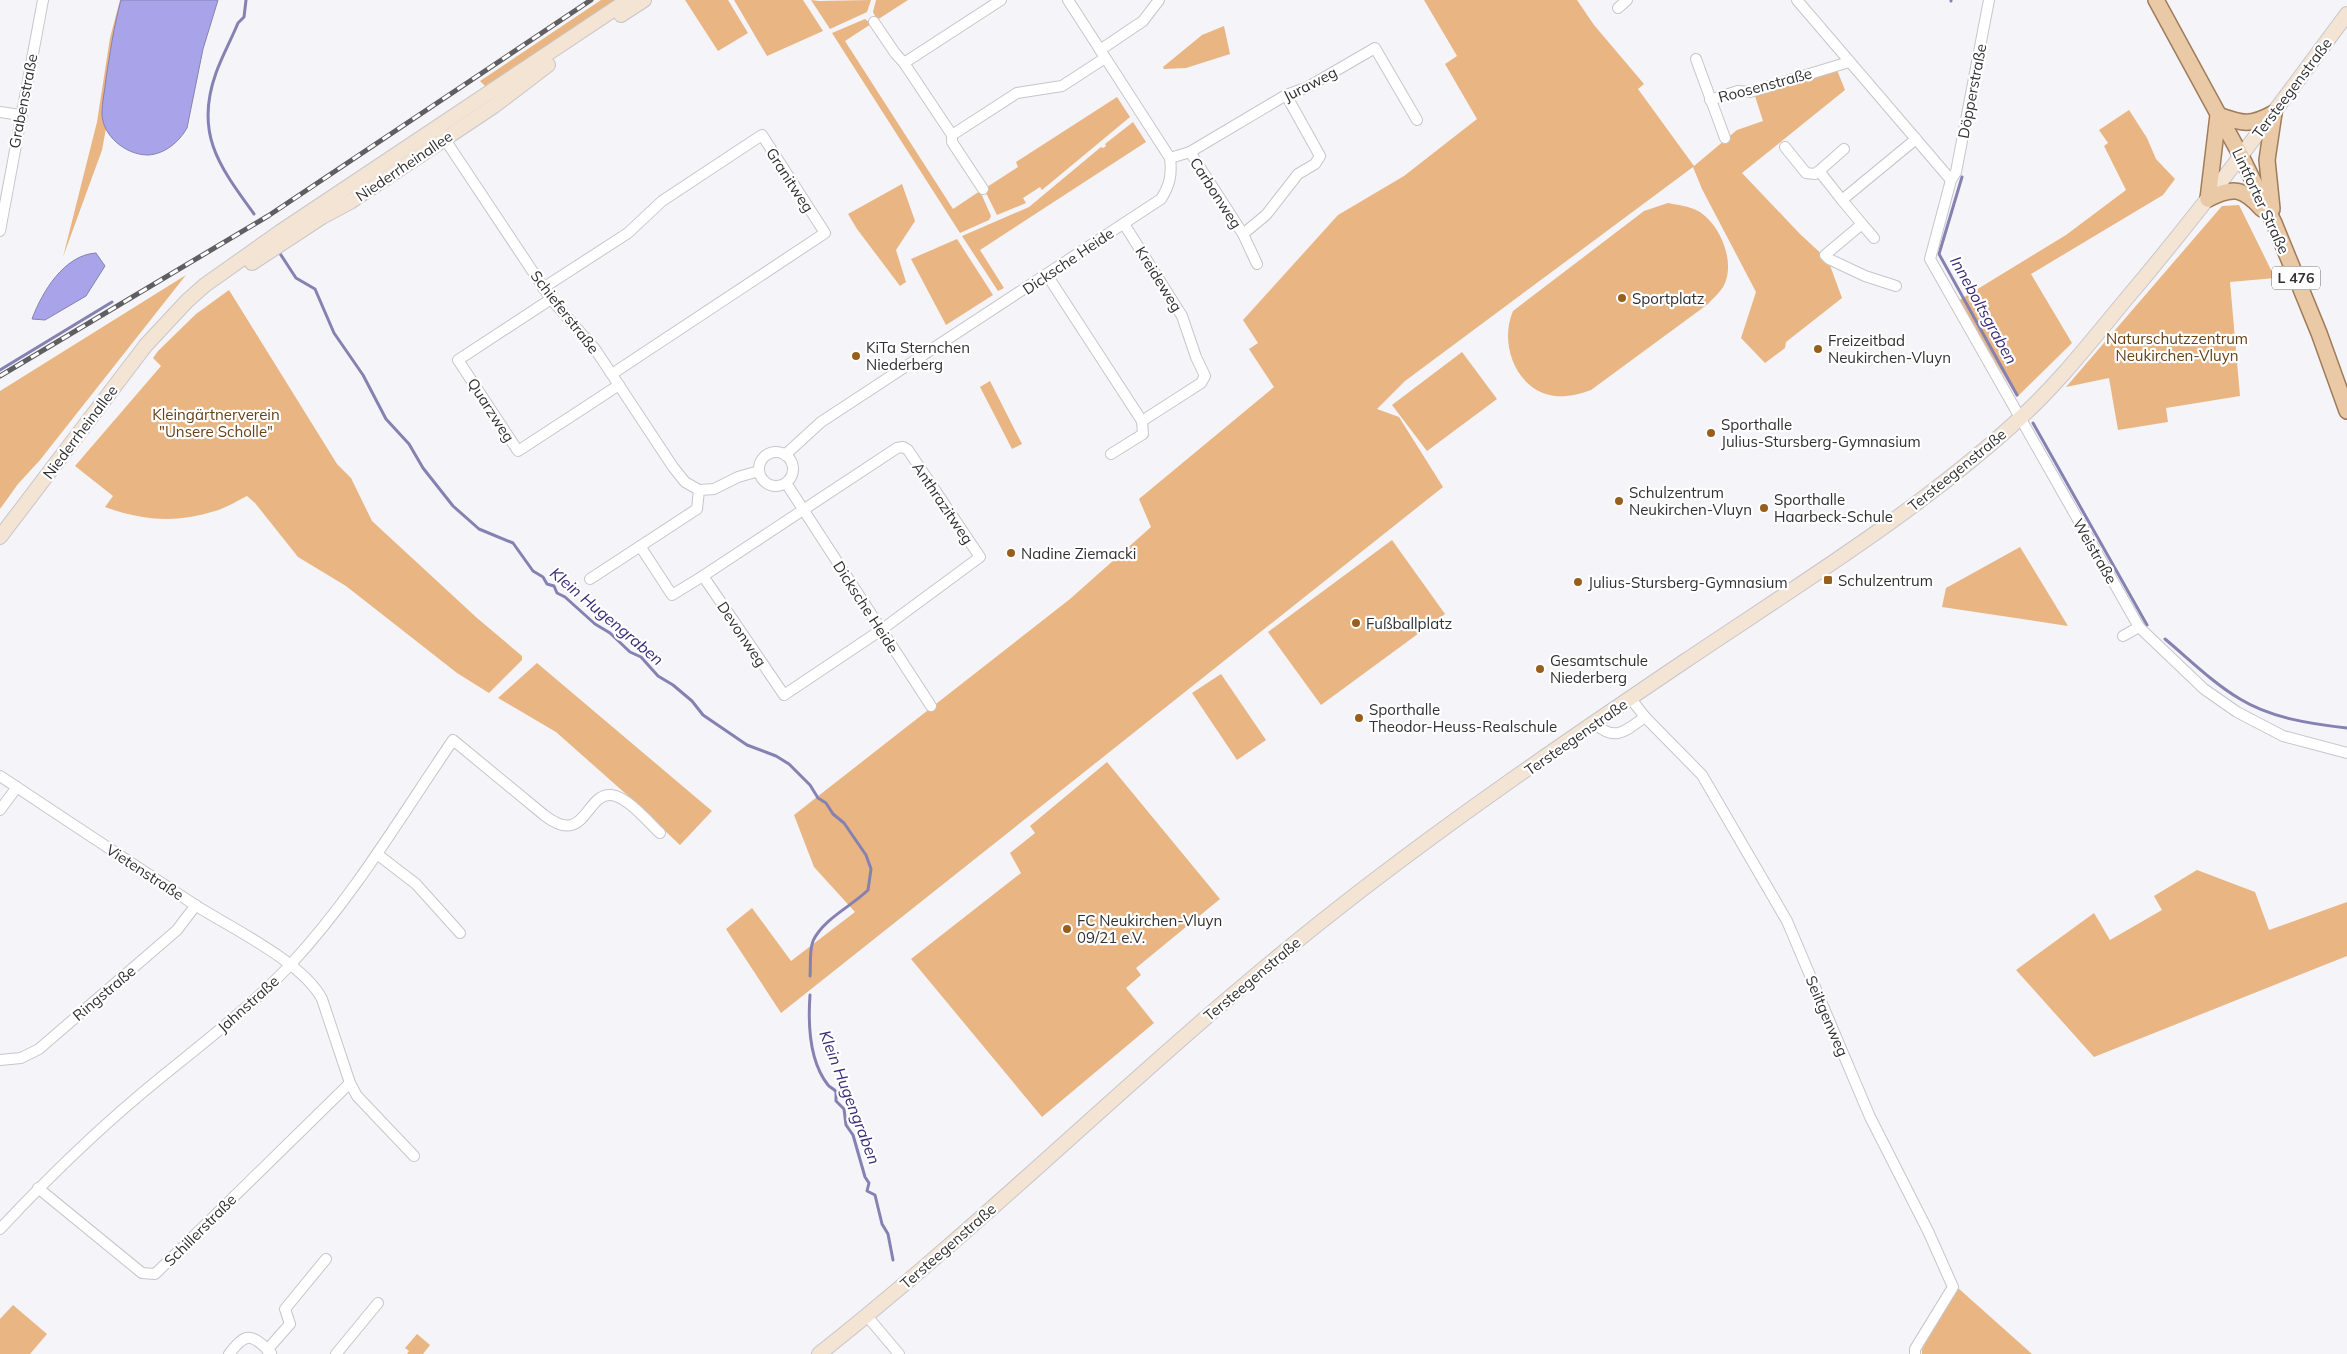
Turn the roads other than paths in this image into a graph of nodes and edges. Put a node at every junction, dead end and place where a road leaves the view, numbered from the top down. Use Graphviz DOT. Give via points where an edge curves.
graph roads {
  1 [pos="43,0"];
  2 [pos="628,0"];
  3 [pos="644,0"];
  4 [pos="1000,0"];
  5 [pos="1068,0"];
  6 [pos="1159,0"];
  7 [pos="1627,0"];
  8 [pos="1797,0"];
  9 [pos="1989,0"];
  10 [pos="2156,0"];
  11 [pos="1618,8"];
  12 [pos="2347,14"];
  13 [pos="874,22"];
  14 [pos="1103,54"];
  15 [pos="1696,59"];
  16 [pos="1849,62"];
  17 [pos="904,63"];
  18 [pos="1286,95"];
  19 [pos="1710,100"];
  20 [pos="0,112"];
  21 [pos="2274,113"];
  22 [pos="20,114"];
  23 [pos="2218,115"];
  24 [pos="1417,120"];
  25 [pos="441,133"];
  26 [pos="952,135"];
  27 [pos="1724,138"];
  28 [pos="1916,139"];
  29 [pos="1785,147"];
  30 [pos="1844,149"];
  31 [pos="1190,152"];
  32 [pos="2241,156"];
  33 [pos="1170,158"];
  34 [pos="1819,171"];
  35 [pos="1951,180"];
  36 [pos="983,189"];
  37 [pos="2208,199"];
  38 [pos="1842,200"];
  39 [pos="2274,223"];
  40 [pos="1124,224"];
  41 [pos="1862,224"];
  42 [pos="0,231"];
  43 [pos="1243,234"];
  44 [pos="1874,238"];
  45 [pos="1258,264"];
  46 [pos="1047,275"];
  47 [pos="1896,286"];
  48 [pos="544,288"];
  49 [pos="551,299"];
  50 [pos="612,374"];
  51 [pos="619,385"];
  52 [pos="2347,411"];
  53 [pos="2020,419"];
  54 [pos="1142,421"];
  55 [pos="1111,454"];
  56 [pos="785,455"];
  57 [pos="759,471"];
  58 [pos="786,483"];
  59 [pos="699,490"];
  60 [pos="803,510"];
  61 [pos="0,537"];
  62 [pos="640,546"];
  63 [pos="703,576"];
  64 [pos="590,579"];
  65 [pos="2139,626"];
  66 [pos="881,630"];
  67 [pos="2123,636"];
  68 [pos="1631,699"];
  69 [pos="931,706"];
  70 [pos="1645,717"];
  71 [pos="1595,724"];
  72 [pos="2347,752"];
  73 [pos="0,776"];
  74 [pos="17,787"];
  75 [pos="0,810"];
  76 [pos="660,833"];
  77 [pos="377,854"];
  78 [pos="196,905"];
  79 [pos="460,933"];
  80 [pos="291,964"];
  81 [pos="0,1060"];
  82 [pos="350,1083"];
  83 [pos="414,1156"];
  84 [pos="38,1188"];
  85 [pos="0,1229"];
  86 [pos="326,1259"];
  87 [pos="378,1303"];
  88 [pos="867,1316"];
  89 [pos="269,1352"];
  90 [pos="229,1354"];
  91 [pos="336,1354"];
  92 [pos="819,1354"];
  93 [pos="899,1354"];
  94 [pos="1915,1354"];
  1 -- 22 [label="street, Grabenstraße"];
  2 -- 25 [label="street, Niederrheinallee"];
  3 -- 25 [label="street, Niederrheinallee"];
  4 -- 17 [label="street"];
  5 -- 14 [label="street"];
  6 -- 14 [label="street" via="1143,21"];
  7 -- 11 [label="street"];
  8 -- 16 [label="street"];
  9 -- 35 [label="street, Döpperstraße" via="1956,172"];
  10 -- 23 [label="main road, Lintforter Straße / L 476"];
  12 -- 21 [label="street, Tersteegenstraße"];
  13 -- 17 [label="street"];
  14 -- 26 [label="street" via="1062,86 1017,93"];
  14 -- 33 [label="street"];
  15 -- 19 [label="street, Roosenstraße"];
  16 -- 19 [label="street, Roosenstraße" via="1750,92 1738,91"];
  16 -- 28 [label="street"];
  17 -- 26 [label="street"];
  18 -- 24 [label="street, Juraweg" via="1306,88 1375,48"];
  18 -- 31 [label="street, Juraweg"];
  18 -- 43 [label="street, Carbonweg" via="1320,156 1315,164 1298,174 1266,215"];
  19 -- 27 [label="street, Roosenstraße"];
  20 -- 22 [label="street"];
  21 -- 23 [label="main road" via="2248,123"];
  21 -- 32 [label="street, Tersteegenstraße"];
  21 -- 39 [label="main road" via="2267,160"];
  22 -- 42 [label="street, Grabenstraße"];
  23 -- 32 [label="main road, Lintforter Straße / L 476"];
  23 -- 37 [label="main road"];
  25 -- 48 [label="street, Schieferstraße"];
  25 -- 61 [label="street, Niederrheinallee" via="350,202 221,284 162,328"];
  26 -- 36 [label="street" via="952,142"];
  28 -- 35 [label="street"];
  28 -- 38 [label="street"];
  29 -- 34 [label="street" via="1806,173"];
  30 -- 34 [label="street"];
  31 -- 33 [label="street, Juraweg"];
  31 -- 43 [label="street, Carbonweg"];
  32 -- 37 [label="street, Tersteegenstraße"];
  32 -- 39 [label="main road, Lintforter Straße / L 476"];
  33 -- 40 [label="street, Dicksche Heide" via="1170,181 1161,199"];
  34 -- 38 [label="street"];
  35 -- 53 [label="street, Weistraße" via="1930,259"];
  37 -- 39 [label="main road" via="2226,191 2242,192 2249,195"];
  37 -- 53 [label="street, Tersteegenstraße" via="2086,346"];
  38 -- 41 [label="street"];
  39 -- 52 [label="main road, Lintforter Straße / L 476"];
  40 -- 46 [label="street, Dicksche Heide"];
  40 -- 54 [label="street, Kreideweg" via="1182,316 1205,376 1201,383"];
  41 -- 44 [label="street"];
  41 -- 47 [label="street" via="1825,254 1865,276"];
  43 -- 45 [label="street, Carbonweg"];
  46 -- 54 [label="street"];
  46 -- 56 [label="street, Dicksche Heide" via="821,422"];
  48 -- 49 [label="street, Schieferstraße"];
  48 -- 50 [label="street, Granitweg" via="628,233 662,201 762,135 825,233"];
  49 -- 50 [label="street, Schieferstraße" via="595,349"];
  49 -- 51 [label="street, Quarzweg" via="458,360 518,451"];
  50 -- 51 [label="street, Schieferstraße"];
  51 -- 59 [label="street, Schieferstraße" via="673,467 685,482"];
  53 -- 65 [label="street, Weistraße"];
  53 -- 68 [label="street, Tersteegenstraße" via="1926,497"];
  54 -- 55 [label="street" via="1143,434"];
  56 -- 57 [label="street" via="769,453 761,460"];
  56 -- 58 [label="street" via="793,469"];
  57 -- 58 [label="street" via="760,477 769,485"];
  57 -- 59 [label="street" via="714,489"];
  58 -- 60 [label="street, Dicksche Heide"];
  59 -- 62 [label="street" via="697,509"];
  60 -- 63 [label="street"];
  60 -- 66 [label="street, Dicksche Heide"];
  60 -- 66 [label="street, Anthrazitweg" via="903,447 980,557"];
  62 -- 63 [label="street" via="672,595"];
  62 -- 64 [label="street"];
  63 -- 66 [label="street, Devonweg" via="784,695"];
  65 -- 67 [label="street"];
  65 -- 72 [label="street, Weistraße" via="2204,689 2237,712 2283,736"];
  66 -- 69 [label="street, Dicksche Heide"];
  68 -- 70 [label="street, Seiltgenweg"];
  68 -- 71 [label="street, Tersteegenstraße"];
  70 -- 71 [label="street" via="1617,734 1606,734"];
  70 -- 94 [label="street, Seiltgenweg" via="1702,775 1787,921 1870,1117 1953,1287"];
  71 -- 88 [label="street, Tersteegenstraße" via="1427,840 1250,979"];
  73 -- 74 [label="street, Vietenstraße"];
  74 -- 75 [label="street"];
  74 -- 78 [label="street, Vietenstraße"];
  76 -- 77 [label="street, Jahnstraße" via="632,806 610,794 596,801 585,817 576,823 560,825 544,816 453,740"];
  77 -- 79 [label="street" via="416,884"];
  77 -- 80 [label="street, Jahnstraße" via="342,903"];
  78 -- 80 [label="street, Vietenstraße"];
  78 -- 81 [label="street, Ringstraße" via="177,930 39,1048 21,1058"];
  80 -- 82 [label="street" via="322,999"];
  80 -- 84 [label="street, Jahnstraße" via="214,1034 116,1115"];
  82 -- 83 [label="street" via="357,1096"];
  82 -- 84 [label="street, Schillerstraße" via="155,1274 142,1274"];
  84 -- 85 [label="street, Jahnstraße"];
  86 -- 89 [label="street" via="285,1309 290,1324"];
  87 -- 91 [label="street"];
  88 -- 92 [label="street, Tersteegenstraße"];
  88 -- 93 [label="street"];
  89 -- 90 [label="street" via="248,1337 241,1338"];
}
